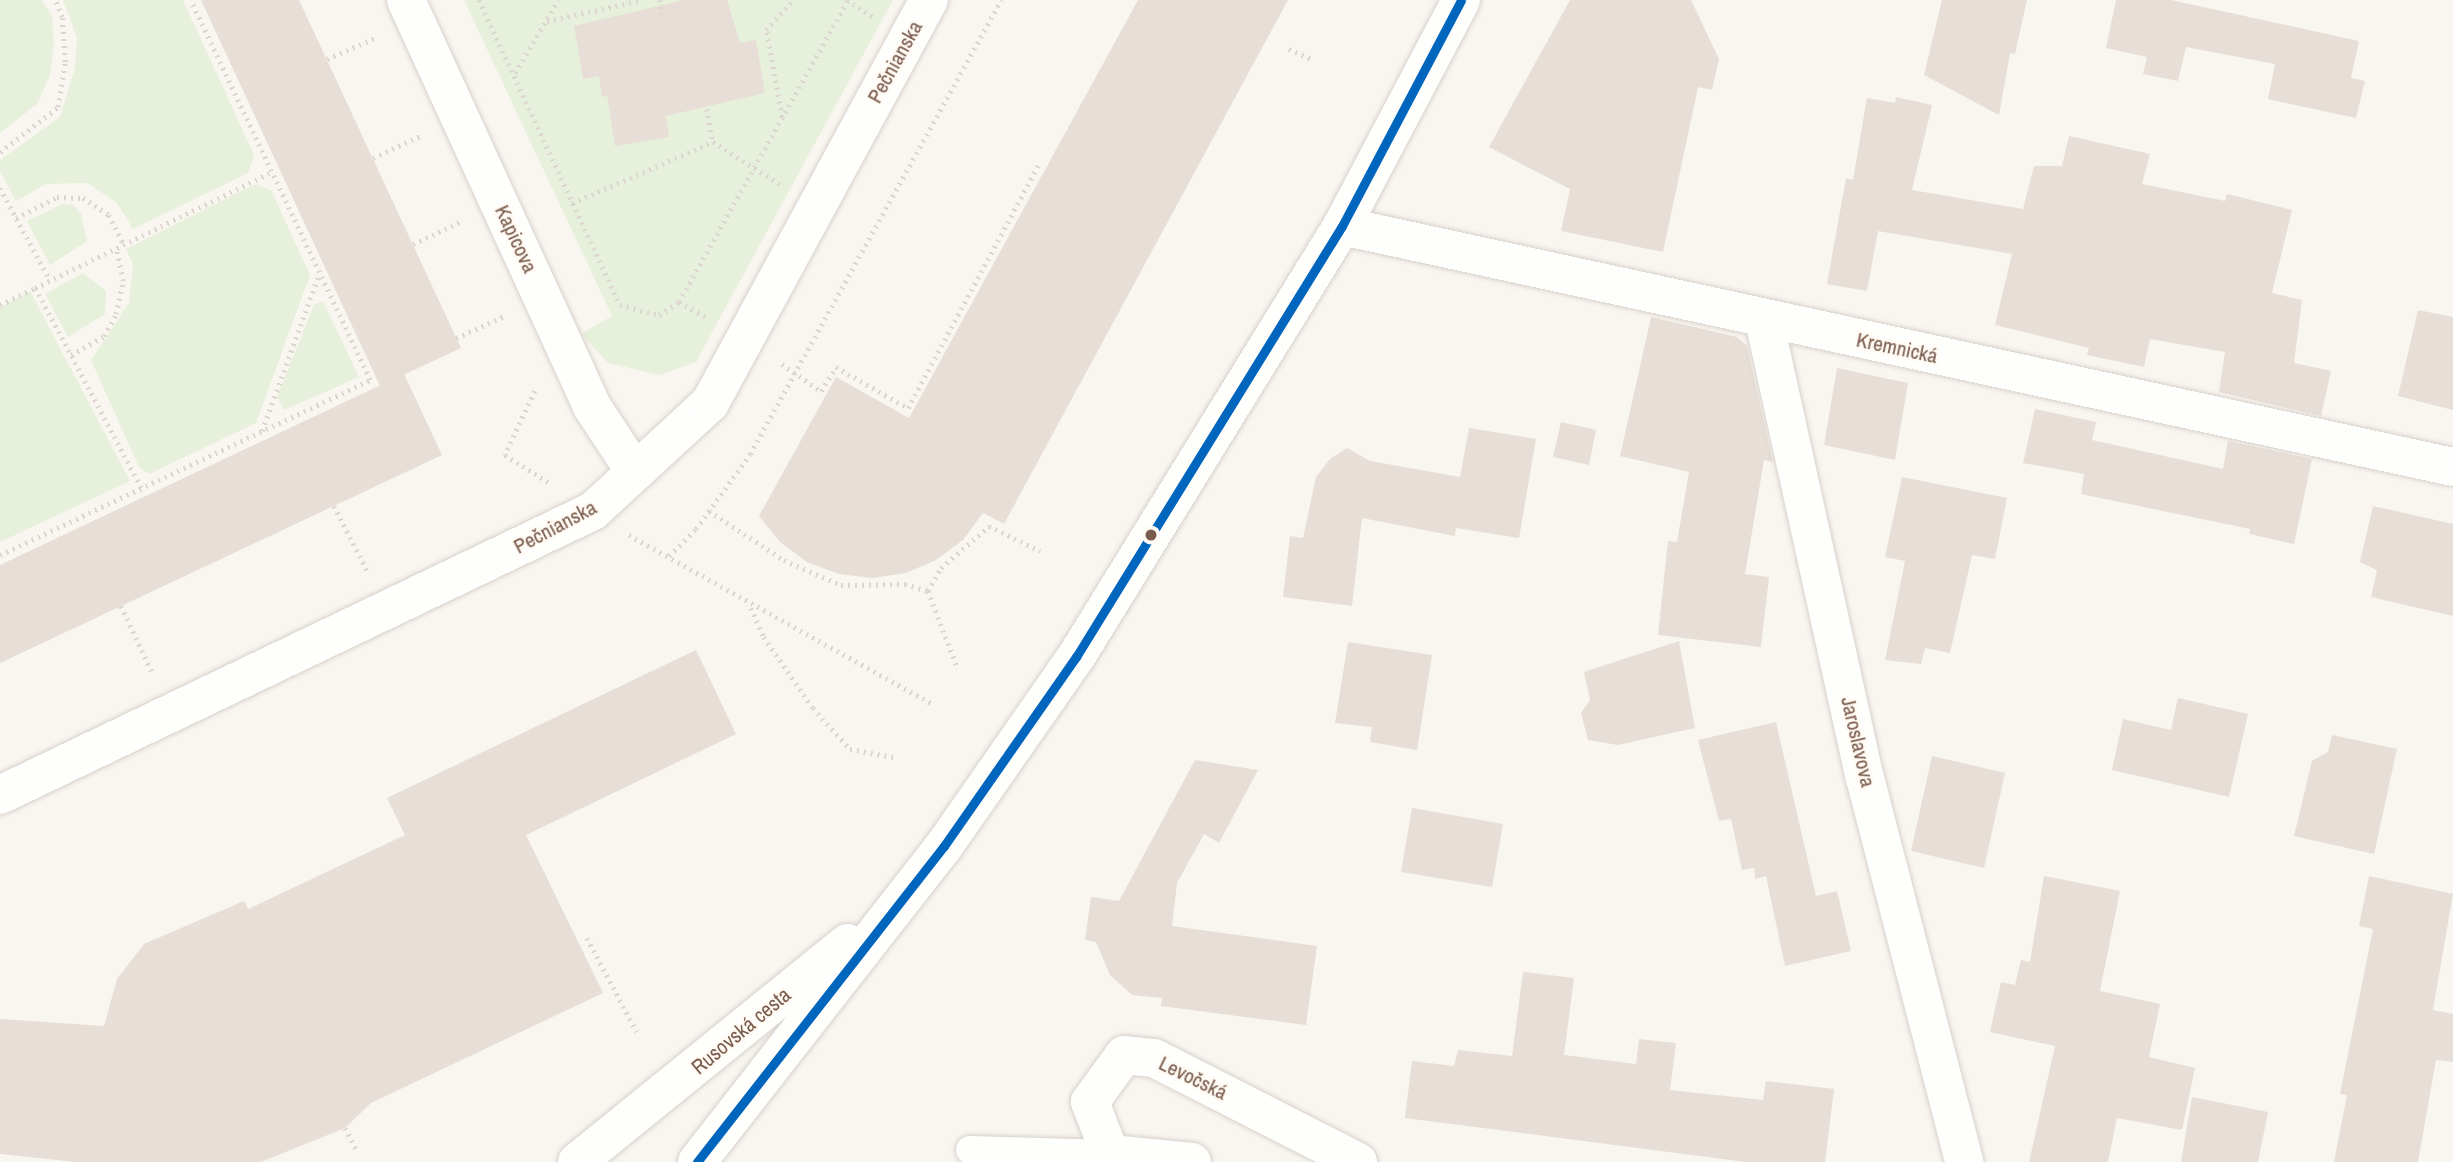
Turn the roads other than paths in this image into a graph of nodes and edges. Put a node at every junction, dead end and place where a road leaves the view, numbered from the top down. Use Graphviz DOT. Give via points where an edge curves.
graph roads {
  1 [pos="407,0"];
  2 [pos="929,0"];
  3 [pos="1461,0"];
  4 [pos="1342,226"];
  5 [pos="1764,320"];
  6 [pos="2453,467"];
  7 [pos="635,472"];
  8 [pos="0,795"];
  9 [pos="902,897"];
  10 [pos="970,1150"];
  11 [pos="1110,1154"];
  12 [pos="577,1162"];
  13 [pos="697,1162"];
  14 [pos="1192,1162"];
  15 [pos="1359,1162"];
  16 [pos="1964,1162"];
  1 -- 7 [label="street, Kapicova" via="591,405"];
  2 -- 7 [label="street, Pečnianska" via="710,402"];
  3 -- 4 [label="street, Rusovská cesta"];
  4 -- 5 [label="street, Kremnická"];
  4 -- 9 [label="street, Rusovská cesta" via="1076,657 1003,766"];
  5 -- 6 [label="street, Kremnická"];
  5 -- 16 [label="street, Jaroslavova" via="1866,778"];
  7 -- 8 [label="street, Pečnianska" via="593,511"];
  9 -- 12 [label="street, Rusovská cesta"];
  9 -- 13 [label="street, Rusovská cesta"];
  10 -- 11 [label="lane"];
  11 -- 14 [label="street"];
  11 -- 15 [label="street, Levočská" via="1090,1102 1124,1055 1154,1058"];
}
